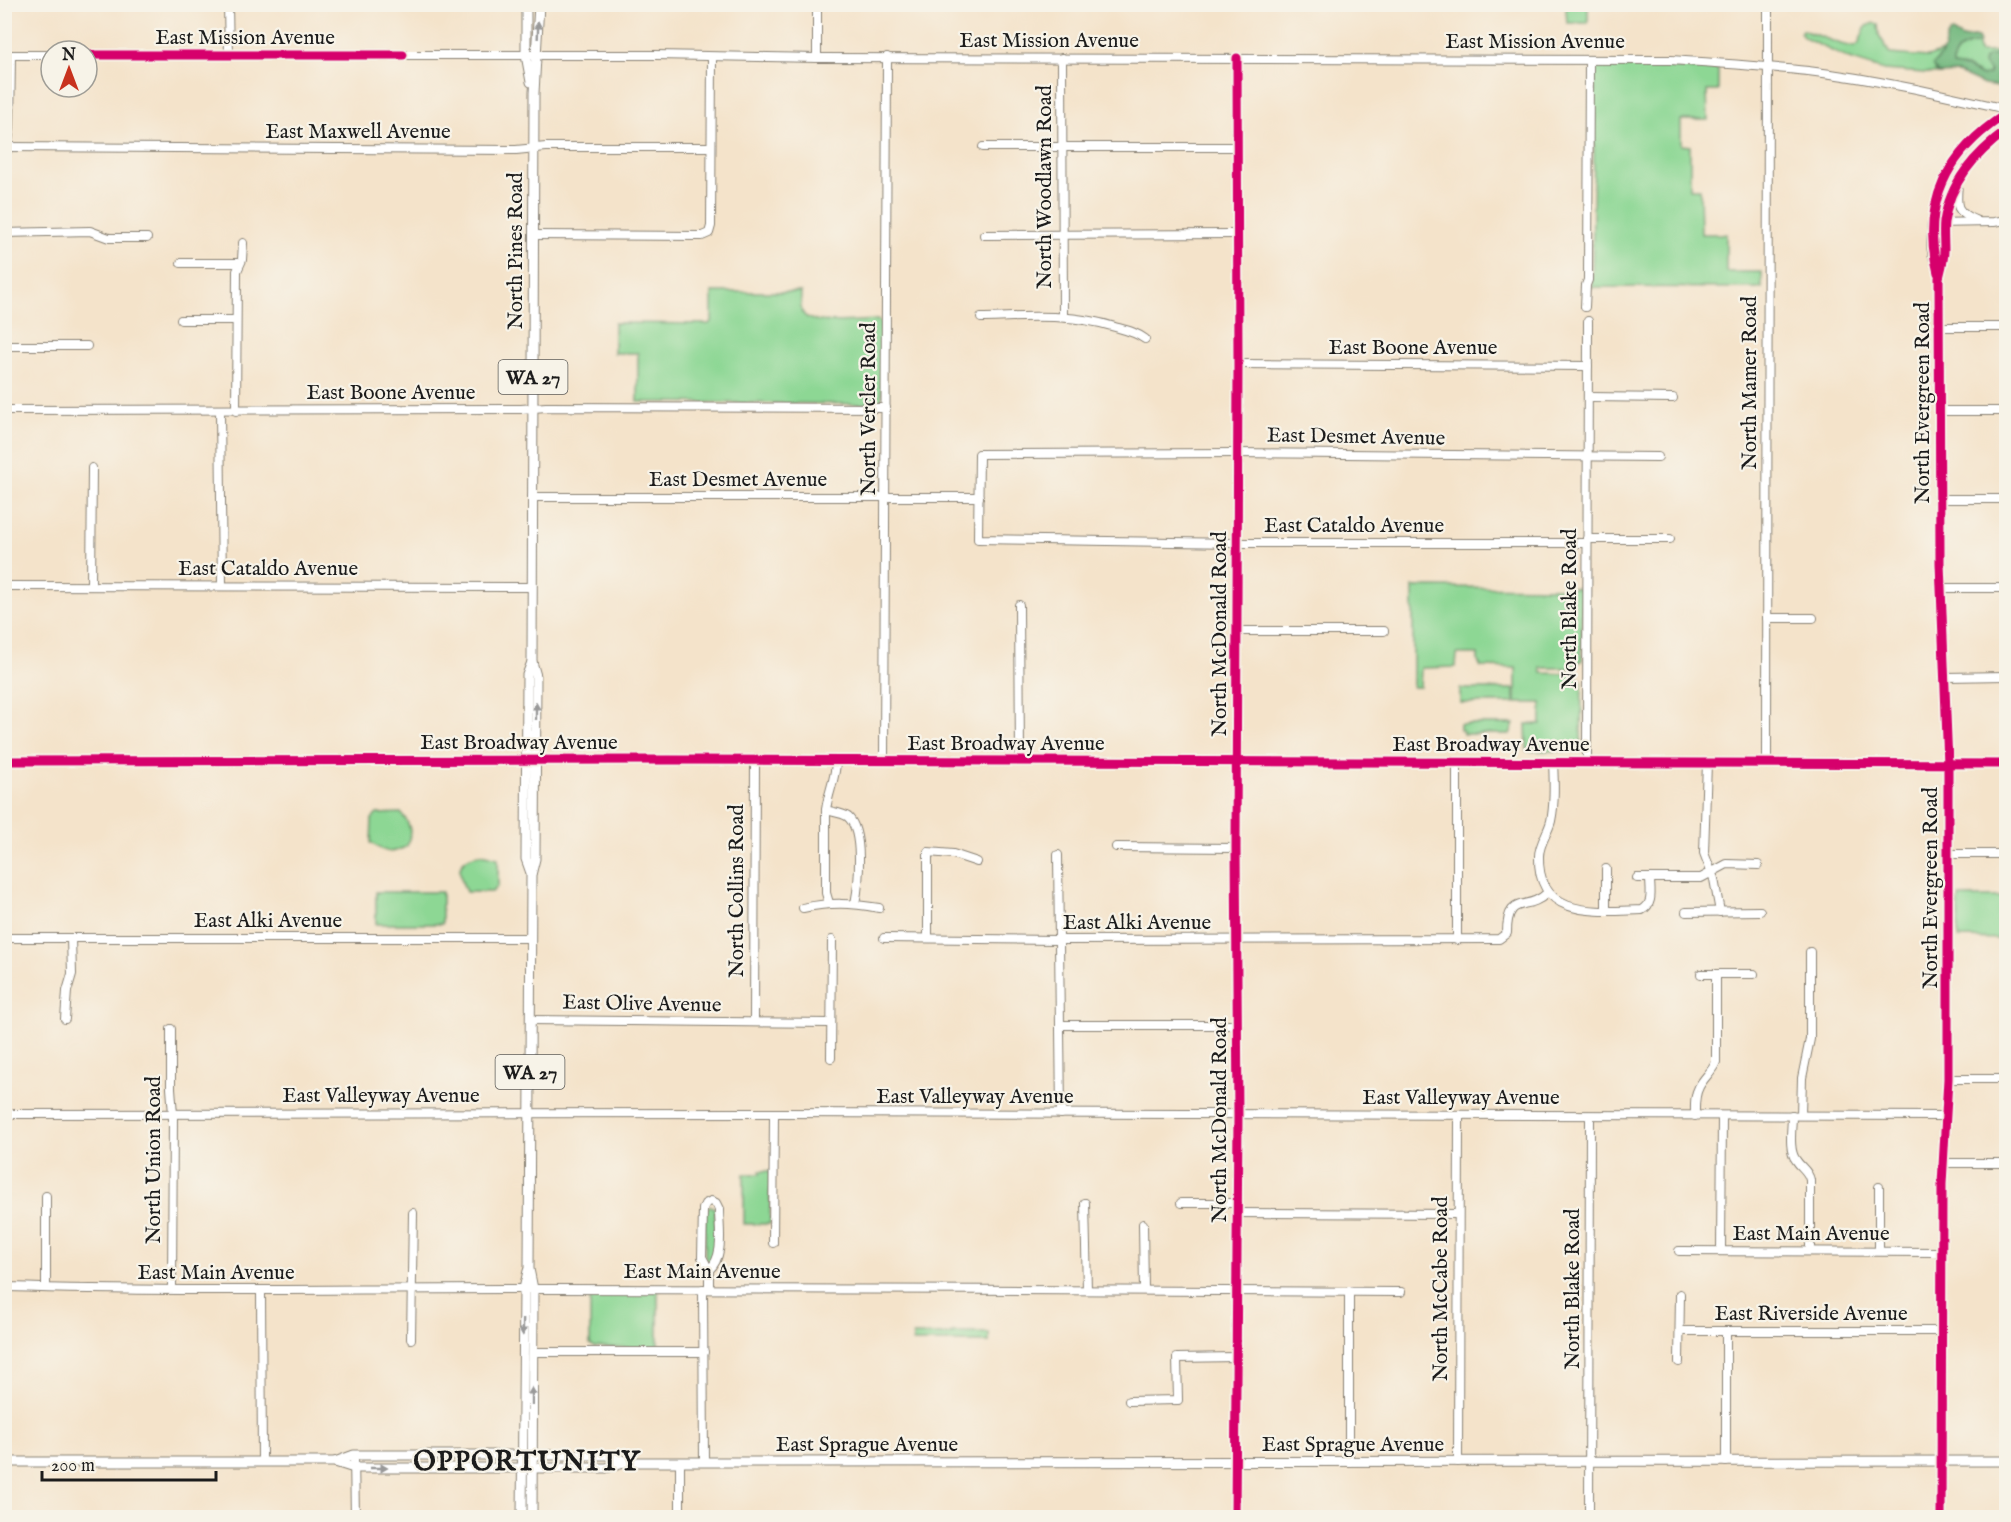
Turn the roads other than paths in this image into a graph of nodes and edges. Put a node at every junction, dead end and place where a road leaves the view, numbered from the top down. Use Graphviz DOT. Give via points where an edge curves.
graph roads {
  1 [pos="228,4"];
  2 [pos="526,4"];
  3 [pos="539,4"];
  4 [pos="817,4"];
  5 [pos="1768,4"];
  6 [pos="8,55"];
  7 [pos="39,55"];
  8 [pos="99,55"];
  9 [pos="526,55"];
  10 [pos="537,55"];
  11 [pos="229,56"];
  12 [pos="712,57"];
  13 [pos="887,57"];
  14 [pos="817,58"];
  15 [pos="1062,58"];
  16 [pos="1237,58"];
  17 [pos="1589,60"];
  18 [pos="1768,67"];
  19 [pos="534,93"];
  20 [pos="2007,111"];
  21 [pos="2007,131"];
  22 [pos="5,147"];
  23 [pos="711,147"];
  24 [pos="983,147"];
  25 [pos="1062,147"];
  26 [pos="1237,147"];
  27 [pos="534,148"];
  28 [pos="4,167"];
  29 [pos="1959,181"];
  30 [pos="2007,219"];
  31 [pos="1933,222"];
  32 [pos="1981,222"];
  33 [pos="1944,223"];
  34 [pos="4,233"];
  35 [pos="1062,234"];
  36 [pos="1237,234"];
  37 [pos="533,235"];
  38 [pos="984,235"];
  39 [pos="147,238"];
  40 [pos="243,243"];
  41 [pos="181,262"];
  42 [pos="240,263"];
  43 [pos="1939,279"];
  44 [pos="1585,307"];
  45 [pos="1063,316"];
  46 [pos="981,318"];
  47 [pos="182,320"];
  48 [pos="236,320"];
  49 [pos="1588,321"];
  50 [pos="1940,327"];
  51 [pos="2007,327"];
  52 [pos="1145,339"];
  53 [pos="4,346"];
  54 [pos="87,346"];
  55 [pos="1238,364"];
  56 [pos="1588,366"];
  57 [pos="1589,397"];
  58 [pos="1673,398"];
  59 [pos="533,408"];
  60 [pos="886,408"];
  61 [pos="4,410"];
  62 [pos="220,411"];
  63 [pos="236,411"];
  64 [pos="1940,411"];
  65 [pos="2007,411"];
  66 [pos="1237,453"];
  67 [pos="1589,457"];
  68 [pos="1658,457"];
  69 [pos="92,468"];
  70 [pos="532,497"];
  71 [pos="886,497"];
  72 [pos="979,497"];
  73 [pos="1940,499"];
  74 [pos="2007,499"];
  75 [pos="1670,539"];
  76 [pos="1587,541"];
  77 [pos="1238,543"];
  78 [pos="4,586"];
  79 [pos="91,586"];
  80 [pos="222,586"];
  81 [pos="532,588"];
  82 [pos="1941,588"];
  83 [pos="2007,588"];
  84 [pos="1019,605"];
  85 [pos="1767,618"];
  86 [pos="1813,618"];
  87 [pos="1237,631"];
  88 [pos="1384,631"];
  89 [pos="1946,676"];
  90 [pos="2007,676"];
  91 [pos="755,760"];
  92 [pos="836,760"];
  93 [pos="884,760"];
  94 [pos="4,761"];
  95 [pos="531,761"];
  96 [pos="1020,761"];
  97 [pos="1587,761"];
  98 [pos="1237,762"];
  99 [pos="1457,762"];
  100 [pos="1553,762"];
  101 [pos="1707,762"];
  102 [pos="1767,762"];
  103 [pos="1948,764"];
  104 [pos="2007,764"];
  105 [pos="826,810"];
  106 [pos="1116,847"];
  107 [pos="1236,848"];
  108 [pos="1948,854"];
  109 [pos="2007,854"];
  110 [pos="1058,855"];
  111 [pos="977,862"];
  112 [pos="1758,865"];
  113 [pos="1606,868"];
  114 [pos="1711,872"];
  115 [pos="1637,878"];
  116 [pos="1650,879"];
  117 [pos="1547,893"];
  118 [pos="829,903"];
  119 [pos="855,904"];
  120 [pos="803,908"];
  121 [pos="879,908"];
  122 [pos="1606,911"];
  123 [pos="1686,912"];
  124 [pos="1720,912"];
  125 [pos="1760,912"];
  126 [pos="928,937"];
  127 [pos="4,938"];
  128 [pos="71,938"];
  129 [pos="531,938"];
  130 [pos="884,938"];
  131 [pos="1236,939"];
  132 [pos="832,940"];
  133 [pos="1059,940"];
  134 [pos="1457,940"];
  135 [pos="1809,952"];
  136 [pos="1701,974"];
  137 [pos="1754,974"];
  138 [pos="1716,975"];
  139 [pos="65,1019"];
  140 [pos="530,1020"];
  141 [pos="753,1022"];
  142 [pos="830,1023"];
  143 [pos="1060,1025"];
  144 [pos="1238,1025"];
  145 [pos="171,1029"];
  146 [pos="831,1058"];
  147 [pos="1948,1079"];
  148 [pos="2007,1079"];
  149 [pos="173,1113"];
  150 [pos="529,1113"];
  151 [pos="774,1113"];
  152 [pos="4,1114"];
  153 [pos="1061,1114"];
  154 [pos="1238,1115"];
  155 [pos="1797,1115"];
  156 [pos="1459,1116"];
  157 [pos="1590,1116"];
  158 [pos="1695,1116"];
  159 [pos="1722,1116"];
  160 [pos="1946,1116"];
  161 [pos="1943,1163"];
  162 [pos="2007,1163"];
  163 [pos="1880,1187"];
  164 [pos="46,1196"];
  165 [pos="1085,1203"];
  166 [pos="1181,1203"];
  167 [pos="1236,1203"];
  168 [pos="1236,1213"];
  169 [pos="413,1214"];
  170 [pos="1458,1214"];
  171 [pos="1143,1224"];
  172 [pos="773,1243"];
  173 [pos="1679,1251"];
  174 [pos="1721,1251"];
  175 [pos="1810,1251"];
  176 [pos="1878,1251"];
  177 [pos="1942,1252"];
  178 [pos="710,1270"];
  179 [pos="4,1284"];
  180 [pos="46,1288"];
  181 [pos="172,1289"];
  182 [pos="528,1289"];
  183 [pos="706,1289"];
  184 [pos="411,1290"];
  185 [pos="1087,1290"];
  186 [pos="1144,1290"];
  187 [pos="261,1291"];
  188 [pos="1349,1291"];
  189 [pos="1236,1292"];
  190 [pos="1401,1292"];
  191 [pos="1680,1294"];
  192 [pos="1680,1330"];
  193 [pos="1726,1330"];
  194 [pos="1941,1331"];
  195 [pos="411,1339"];
  196 [pos="532,1352"];
  197 [pos="704,1352"];
  198 [pos="1236,1357"];
  199 [pos="1679,1362"];
  200 [pos="1129,1401"];
  201 [pos="527,1454"];
  202 [pos="354,1455"];
  203 [pos="2007,1461"];
  204 [pos="4,1462"];
  205 [pos="262,1462"];
  206 [pos="335,1462"];
  207 [pos="628,1462"];
  208 [pos="680,1462"];
  209 [pos="704,1462"];
  210 [pos="1235,1462"];
  211 [pos="1349,1462"];
  212 [pos="1458,1462"];
  213 [pos="1589,1462"];
  214 [pos="1726,1462"];
  215 [pos="1941,1462"];
  216 [pos="354,1468"];
  217 [pos="527,1468"];
  218 [pos="355,1518"];
  219 [pos="522,1518"];
  220 [pos="532,1518"];
  221 [pos="680,1518"];
  222 [pos="1235,1518"];
  223 [pos="1589,1518"];
  224 [pos="1941,1518"];
  1 -- 11 [label="street"];
  2 -- 9 [label="main road, North Pines Road / WA 27"];
  10 -- 3 [label="main road, North Pines Road / WA 27, one-way"];
  4 -- 14 [label="street"];
  5 -- 18 [label="street, North Mamer Road"];
  6 -- 7 [label="street"];
  6 -- 22 [label="street" via="10,129"];
  8 -- 11 [label="street, East Mission Avenue"];
  9 -- 10 [label="street, East Mission Avenue"];
  9 -- 11 [label="street, East Mission Avenue"];
  9 -- 19 [label="main road, North Pines Road / WA 27"];
  10 -- 12 [label="street, East Mission Avenue"];
  10 -- 19 [label="main road, North Pines Road / WA 27"];
  12 -- 14 [label="street, East Mission Avenue"];
  12 -- 23 [label="street"];
  13 -- 14 [label="street, East Mission Avenue"];
  13 -- 15 [label="street, East Mission Avenue"];
  13 -- 60 [label="street, North Vercler Road"];
  15 -- 16 [label="street, East Mission Avenue"];
  15 -- 25 [label="street, North Woodlawn Road"];
  16 -- 17 [label="street, East Mission Avenue"];
  16 -- 26 [label="street, North McDonald Road"];
  17 -- 18 [label="street, East Mission Avenue" via="1671,60"];
  17 -- 44 [label="street"];
  18 -- 20 [label="street, East Mission Avenue" via="1881,83"];
  18 -- 85 [label="street, North Mamer Road"];
  19 -- 27 [label="main road, North Pines Road / WA 27"];
  20 -- 31 [label="main road, North Evergreen Road" via="1952,164 1939,192"];
  21 -- 29 [label="main road, North Evergreen Road" via="1981,151"];
  22 -- 27 [label="street, East Maxwell Avenue"];
  22 -- 28 [label="street"];
  23 -- 27 [label="street, East Maxwell Avenue"];
  23 -- 37 [label="street" via="709,233"];
  24 -- 25 [label="street"];
  25 -- 26 [label="street"];
  25 -- 35 [label="street, North Woodlawn Road"];
  26 -- 36 [label="street, North McDonald Road"];
  27 -- 37 [label="main road, North Pines Road / WA 27"];
  29 -- 32 [label="street" via="1959,210"];
  29 -- 33 [label="main road, North Evergreen Road"];
  30 -- 32 [label="street"];
  31 -- 33 [label="street"];
  31 -- 43 [label="main road, North Evergreen Road" via="1932,250"];
  32 -- 33 [label="street"];
  33 -- 43 [label="main road, North Evergreen Road"];
  34 -- 39 [label="street" via="90,231 109,238"];
  35 -- 36 [label="street"];
  35 -- 38 [label="street"];
  35 -- 45 [label="street, North Woodlawn Road"];
  36 -- 55 [label="street, North McDonald Road"];
  37 -- 59 [label="main road, North Pines Road / WA 27"];
  40 -- 42 [label="street"];
  41 -- 42 [label="street"];
  42 -- 48 [label="street"];
  43 -- 50 [label="main road, North Evergreen Road"];
  45 -- 46 [label="street"];
  45 -- 52 [label="street" via="1100,322"];
  47 -- 48 [label="street"];
  48 -- 63 [label="street"];
  49 -- 56 [label="street, North Blake Road"];
  50 -- 51 [label="street"];
  50 -- 64 [label="main road, North Evergreen Road"];
  53 -- 54 [label="street"];
  55 -- 56 [label="street, East Boone Avenue"];
  55 -- 66 [label="street, North McDonald Road"];
  56 -- 57 [label="street, North Blake Road"];
  57 -- 58 [label="street"];
  57 -- 67 [label="street, North Blake Road"];
  59 -- 60 [label="street, East Boone Avenue"];
  59 -- 63 [label="street, East Boone Avenue"];
  59 -- 70 [label="main road, North Pines Road / WA 27"];
  60 -- 71 [label="street, North Vercler Road"];
  61 -- 62 [label="street, East Boone Avenue"];
  62 -- 63 [label="street, East Boone Avenue"];
  62 -- 80 [label="street"];
  64 -- 65 [label="street"];
  64 -- 73 [label="main road, North Evergreen Road"];
  66 -- 67 [label="street, East Desmet Avenue"];
  66 -- 72 [label="street, East Desmet Avenue" via="979,453"];
  66 -- 77 [label="street, North McDonald Road"];
  67 -- 68 [label="street"];
  67 -- 76 [label="street, North Blake Road"];
  69 -- 79 [label="street"];
  70 -- 71 [label="street, East Desmet Avenue"];
  70 -- 81 [label="main road, North Pines Road / WA 27"];
  71 -- 72 [label="street, East Desmet Avenue"];
  71 -- 93 [label="street, North Vercler Road"];
  72 -- 77 [label="street, East Cataldo Avenue" via="978,539"];
  73 -- 74 [label="street"];
  73 -- 82 [label="main road, North Evergreen Road"];
  75 -- 76 [label="street, East Cataldo Avenue"];
  76 -- 77 [label="street, East Cataldo Avenue"];
  76 -- 97 [label="street, North Blake Road"];
  77 -- 87 [label="street, North McDonald Road"];
  78 -- 79 [label="street, East Cataldo Avenue"];
  79 -- 80 [label="street, East Cataldo Avenue"];
  80 -- 81 [label="street, East Cataldo Avenue"];
  81 -- 95 [label="main road, North Pines Road / WA 27" via="532,662 527,675"];
  82 -- 83 [label="street"];
  82 -- 89 [label="main road, North Evergreen Road"];
  84 -- 96 [label="street"];
  85 -- 86 [label="street"];
  85 -- 102 [label="street, North Mamer Road"];
  87 -- 88 [label="street"];
  87 -- 98 [label="street, North McDonald Road"];
  89 -- 90 [label="street"];
  89 -- 103 [label="main road, North Evergreen Road"];
  91 -- 92 [label="main road, East Broadway Avenue"];
  91 -- 95 [label="main road, East Broadway Avenue"];
  91 -- 141 [label="street, North Collins Road"];
  92 -- 93 [label="main road, East Broadway Avenue"];
  92 -- 105 [label="street"];
  93 -- 96 [label="main road, East Broadway Avenue"];
  94 -- 95 [label="main road, East Broadway Avenue"];
  95 -- 129 [label="main road, North Pines Road / WA 27" via="526,859 531,875"];
  96 -- 98 [label="main road, East Broadway Avenue"];
  97 -- 100 [label="main road, East Broadway Avenue"];
  97 -- 101 [label="main road, East Broadway Avenue"];
  98 -- 99 [label="main road, East Broadway Avenue"];
  98 -- 107 [label="street, North McDonald Road"];
  99 -- 100 [label="main road, East Broadway Avenue"];
  99 -- 134 [label="street"];
  100 -- 117 [label="street" via="1551,822 1538,854"];
  101 -- 102 [label="main road, East Broadway Avenue"];
  101 -- 114 [label="street" via="1704,853"];
  102 -- 103 [label="main road, East Broadway Avenue"];
  103 -- 104 [label="main road, East Broadway Avenue"];
  103 -- 108 [label="main road, North Evergreen Road"];
  105 -- 118 [label="street" via="825,893"];
  105 -- 119 [label="street" via="846,815 855,825"];
  106 -- 107 [label="street"];
  107 -- 131 [label="street, North McDonald Road"];
  108 -- 109 [label="street"];
  108 -- 147 [label="main road, North Evergreen Road"];
  110 -- 133 [label="street"];
  111 -- 126 [label="street" via="953,854 928,852"];
  112 -- 114 [label="street" via="1727,864"];
  113 -- 122 [label="street"];
  114 -- 116 [label="street" via="1701,878"];
  114 -- 124 [label="street"];
  115 -- 116 [label="street"];
  116 -- 122 [label="street" via="1651,901 1645,909"];
  117 -- 122 [label="street" via="1580,910"];
  117 -- 134 [label="street, East Alki Avenue" via="1540,900 1510,910 1507,933 1499,939"];
  118 -- 119 [label="street"];
  118 -- 120 [label="street"];
  119 -- 121 [label="street"];
  123 -- 124 [label="street"];
  124 -- 125 [label="street"];
  126 -- 130 [label="street, East Alki Avenue"];
  126 -- 133 [label="street, East Alki Avenue"];
  127 -- 128 [label="street, East Alki Avenue"];
  128 -- 129 [label="street, East Alki Avenue"];
  128 -- 139 [label="street" via="72,974"];
  129 -- 140 [label="main road, North Pines Road / WA 27"];
  131 -- 133 [label="street, East Alki Avenue"];
  131 -- 134 [label="street, East Alki Avenue"];
  131 -- 144 [label="street, North McDonald Road"];
  132 -- 142 [label="street"];
  133 -- 143 [label="street"];
  135 -- 155 [label="street" via="1810,1039"];
  136 -- 138 [label="street"];
  137 -- 138 [label="street"];
  138 -- 158 [label="street" via="1716,1062 1699,1086"];
  140 -- 141 [label="street, East Olive Avenue"];
  140 -- 150 [label="main road, North Pines Road / WA 27"];
  141 -- 142 [label="street, East Olive Avenue"];
  142 -- 146 [label="street"];
  143 -- 144 [label="street"];
  143 -- 153 [label="street"];
  144 -- 154 [label="street, North McDonald Road"];
  145 -- 149 [label="street, North Union Road"];
  147 -- 148 [label="street"];
  147 -- 160 [label="main road, North Evergreen Road"];
  149 -- 150 [label="street, East Valleyway Avenue"];
  149 -- 152 [label="street, East Valleyway Avenue"];
  149 -- 181 [label="street, North Union Road"];
  150 -- 151 [label="street, East Valleyway Avenue"];
  150 -- 182 [label="main road, North Pines Road / WA 27"];
  151 -- 153 [label="street, East Valleyway Avenue"];
  151 -- 172 [label="street"];
  153 -- 154 [label="street, East Valleyway Avenue"];
  154 -- 156 [label="street, East Valleyway Avenue"];
  154 -- 167 [label="street, North McDonald Road"];
  155 -- 159 [label="street, East Valleyway Avenue"];
  155 -- 160 [label="street, East Valleyway Avenue"];
  155 -- 175 [label="street" via="1792,1153 1810,1180"];
  156 -- 157 [label="street, East Valleyway Avenue"];
  156 -- 170 [label="street, North McCabe Road"];
  157 -- 158 [label="street, East Valleyway Avenue"];
  157 -- 213 [label="street, North Blake Road"];
  158 -- 159 [label="street, East Valleyway Avenue"];
  159 -- 174 [label="street"];
  160 -- 161 [label="main road, North Evergreen Road"];
  161 -- 162 [label="street"];
  161 -- 177 [label="main road, North Evergreen Road"];
  163 -- 176 [label="street"];
  164 -- 180 [label="street"];
  165 -- 185 [label="street"];
  166 -- 167 [label="street"];
  167 -- 168 [label="street, North McDonald Road"];
  168 -- 170 [label="street"];
  168 -- 189 [label="street, North McDonald Road"];
  169 -- 184 [label="street"];
  170 -- 212 [label="street, North McCabe Road"];
  171 -- 186 [label="street"];
  173 -- 174 [label="street, East Main Avenue"];
  174 -- 175 [label="street, East Main Avenue"];
  175 -- 176 [label="street, East Main Avenue"];
  176 -- 177 [label="street, East Main Avenue"];
  177 -- 194 [label="main road, North Evergreen Road"];
  178 -- 178 [label="street" via="702,1257 703,1209 711,1201 719,1209 719,1256"];
  178 -- 183 [label="street"];
  179 -- 180 [label="street, East Main Avenue"];
  180 -- 181 [label="street, East Main Avenue"];
  181 -- 187 [label="street, East Main Avenue"];
  182 -- 183 [label="street, East Main Avenue"];
  182 -- 184 [label="street, East Main Avenue"];
  182 -- 196 [label="main road, North Pines Road / WA 27"];
  182 -- 201 [label="main road, North Pines Road / WA 27, one-way"];
  183 -- 185 [label="street, East Main Avenue"];
  183 -- 197 [label="street"];
  184 -- 187 [label="street, East Main Avenue"];
  184 -- 195 [label="street"];
  185 -- 186 [label="street, East Main Avenue"];
  186 -- 189 [label="street, East Main Avenue"];
  187 -- 205 [label="street"];
  188 -- 189 [label="street, East Main Avenue"];
  188 -- 190 [label="street, East Main Avenue"];
  188 -- 211 [label="street"];
  189 -- 198 [label="street, North McDonald Road"];
  191 -- 192 [label="street"];
  192 -- 193 [label="street, East Riverside Avenue"];
  192 -- 199 [label="street"];
  193 -- 194 [label="street, East Riverside Avenue"];
  193 -- 214 [label="street"];
  194 -- 215 [label="main road, North Evergreen Road"];
  196 -- 197 [label="street"];
  201 -- 196 [label="main road, North Pines Road / WA 27, one-way"];
  197 -- 209 [label="street"];
  198 -- 200 [label="street" via="1177,1358 1178,1400"];
  198 -- 210 [label="street, North McDonald Road"];
  201 -- 202 [label="main road, East Sprague Avenue"];
  201 -- 207 [label="main road, East Sprague Avenue" via="606,1455"];
  201 -- 217 [label="main road, WA 27"];
  202 -- 206 [label="main road, East Sprague Avenue"];
  202 -- 216 [label="street"];
  203 -- 215 [label="main road, East Sprague Avenue"];
  204 -- 205 [label="main road, East Sprague Avenue"];
  205 -- 206 [label="main road, East Sprague Avenue"];
  206 -- 216 [label="main road, East Sprague Avenue"];
  207 -- 208 [label="main road, East Sprague Avenue"];
  207 -- 217 [label="main road, East Sprague Avenue" via="606,1468"];
  208 -- 209 [label="main road, East Sprague Avenue"];
  208 -- 221 [label="street"];
  209 -- 210 [label="main road, East Sprague Avenue"];
  210 -- 211 [label="main road, East Sprague Avenue"];
  210 -- 222 [label="street, North McDonald Road"];
  211 -- 212 [label="main road, East Sprague Avenue"];
  212 -- 213 [label="main road, East Sprague Avenue"];
  213 -- 214 [label="main road, East Sprague Avenue"];
  213 -- 223 [label="street, North Blake Road"];
  214 -- 215 [label="main road, East Sprague Avenue"];
  215 -- 224 [label="main road, North Evergreen Road"];
  216 -- 217 [label="main road, East Sprague Avenue, one-way"];
  216 -- 218 [label="street"];
  217 -- 219 [label="main road, WA 27"];
  217 -- 220 [label="main road, WA 27"];
}
